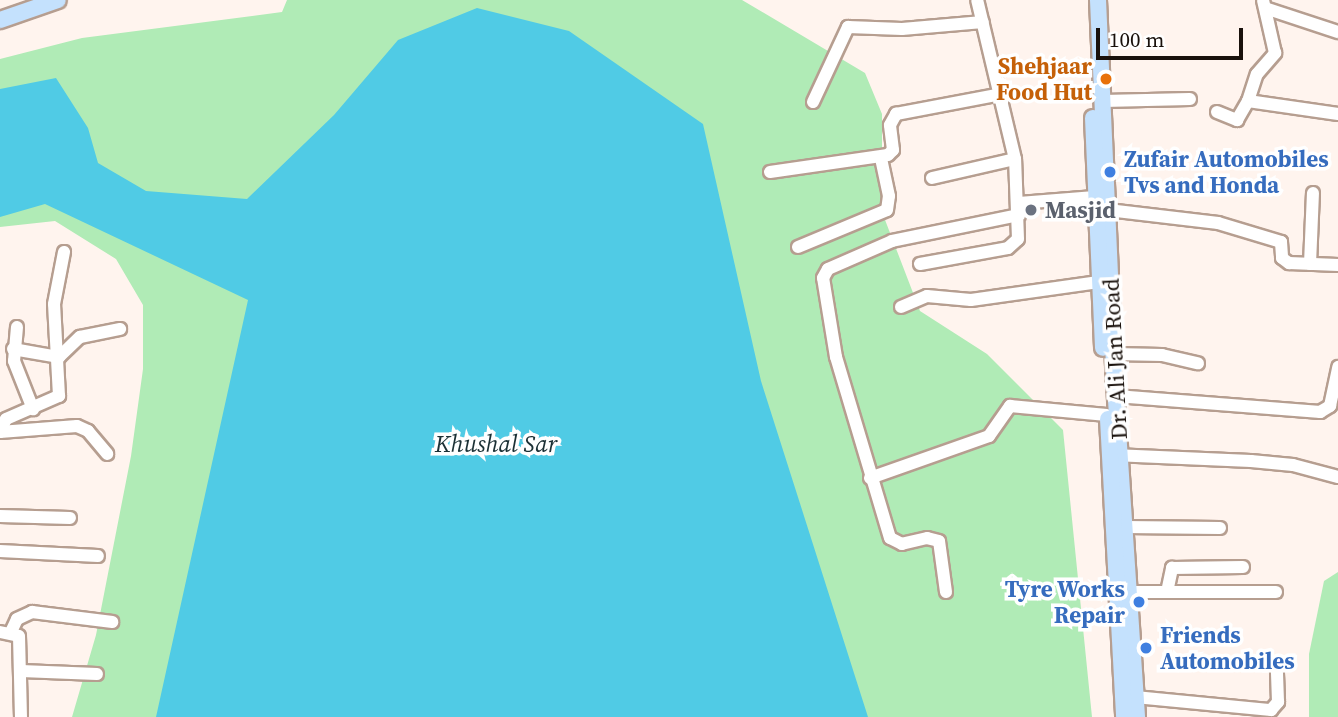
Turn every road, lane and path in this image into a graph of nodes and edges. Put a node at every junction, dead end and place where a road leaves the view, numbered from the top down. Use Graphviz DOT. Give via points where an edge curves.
graph roads {
  1 [pos="58,0"];
  2 [pos="977,0"];
  3 [pos="1088,0"];
  4 [pos="1098,0"];
  5 [pos="23,3"];
  6 [pos="1266,4"];
  7 [pos="0,9"];
  8 [pos="0,20"];
  9 [pos="983,22"];
  10 [pos="1338,32"];
  11 [pos="1002,94"];
  12 [pos="1190,99"];
  13 [pos="1103,101"];
  14 [pos="1248,101"];
  15 [pos="813,102"];
  16 [pos="1217,112"];
  17 [pos="1338,114"];
  18 [pos="881,157"];
  19 [pos="1015,159"];
  20 [pos="769,172"];
  21 [pos="932,178"];
  22 [pos="1313,193"];
  23 [pos="1095,197"];
  24 [pos="1019,209"];
  25 [pos="1108,210"];
  26 [pos="798,247"];
  27 [pos="64,252"];
  28 [pos="920,264"];
  29 [pos="1310,264"];
  30 [pos="1338,265"];
  31 [pos="1099,282"];
  32 [pos="901,307"];
  33 [pos="17,327"];
  34 [pos="120,329"];
  35 [pos="13,349"];
  36 [pos="1114,354"];
  37 [pos="59,357"];
  38 [pos="1198,363"];
  39 [pos="1338,367"];
  40 [pos="1112,388"];
  41 [pos="33,409"];
  42 [pos="1107,415"];
  43 [pos="0,432"];
  44 [pos="107,454"];
  45 [pos="1115,455"];
  46 [pos="1338,477"];
  47 [pos="870,478"];
  48 [pos="0,516"];
  49 [pos="70,518"];
  50 [pos="1125,527"];
  51 [pos="1220,528"];
  52 [pos="0,551"];
  53 [pos="98,556"];
  54 [pos="1243,567"];
  55 [pos="1129,592"];
  56 [pos="1167,592"];
  57 [pos="1276,592"];
  58 [pos="946,593"];
  59 [pos="112,622"];
  60 [pos="5,632"];
  61 [pos="21,671"];
  62 [pos="1277,672"];
  63 [pos="97,674"];
  64 [pos="1128,676"];
  65 [pos="1135,697"];
  66 [pos="21,717"];
  67 [pos="1125,717"];
  68 [pos="1137,717"];
  1 -- 5 [label="main road"];
  2 -- 9 [label="street"];
  3 -- 23 [label="main road, Dr. Ali Jan Road"];
  4 -- 13 [label="main road, Dr. Ali Jan Road"];
  5 -- 7 [label="main road"];
  5 -- 8 [label="main road"];
  6 -- 10 [label="street"];
  6 -- 14 [label="street" via="1275,52 1257,74"];
  9 -- 11 [label="street"];
  9 -- 15 [label="street" via="902,29 848,27"];
  11 -- 18 [label="street" via="896,114 890,125 893,150"];
  11 -- 19 [label="street"];
  12 -- 13 [label="street"];
  13 -- 25 [label="main road, Dr. Ali Jan Road"];
  14 -- 16 [label="street" via="1237,120"];
  14 -- 17 [label="street"];
  18 -- 20 [label="street"];
  18 -- 26 [label="street" via="889,196 887,210"];
  19 -- 21 [label="street"];
  19 -- 24 [label="street"];
  22 -- 29 [label="street"];
  23 -- 24 [label="street"];
  23 -- 31 [label="main road, Dr. Ali Jan Road"];
  24 -- 28 [label="street" via="1014,246"];
  24 -- 47 [label="street" via="892,241 825,272 834,348"];
  25 -- 29 [label="street" via="1255,232 1283,243 1285,262"];
  25 -- 36 [label="main road, Dr. Ali Jan Road"];
  27 -- 37 [label="street" via="54,304"];
  29 -- 30 [label="street"];
  31 -- 32 [label="street" via="971,300 928,296"];
  31 -- 40 [label="main road, Dr. Ali Jan Road"];
  33 -- 35 [label="street"];
  34 -- 37 [label="street" via="79,337"];
  35 -- 37 [label="street"];
  35 -- 41 [label="street" via="18,376"];
  36 -- 38 [label="street" via="1162,355"];
  36 -- 40 [label="main road, Dr. Ali Jan Road"];
  37 -- 41 [label="street" via="59,396"];
  39 -- 40 [label="street" via="1330,406 1320,412"];
  40 -- 42 [label="main road, Dr. Ali Jan Road"];
  40 -- 45 [label="main road, Dr. Ali Jan Road"];
  41 -- 43 [label="street" via="6,419"];
  42 -- 45 [label="main road, Dr. Ali Jan Road"];
  42 -- 47 [label="street" via="1010,406 989,436"];
  43 -- 44 [label="street" via="78,426 88,430"];
  45 -- 46 [label="street" via="1293,465"];
  45 -- 50 [label="main road, Dr. Ali Jan Road"];
  45 -- 64 [label="main road, Dr. Ali Jan Road"];
  47 -- 58 [label="street" via="895,543 927,538 939,541"];
  48 -- 49 [label="street"];
  50 -- 51 [label="street"];
  50 -- 55 [label="main road, Dr. Ali Jan Road"];
  52 -- 53 [label="street"];
  54 -- 56 [label="street" via="1172,568"];
  55 -- 56 [label="street"];
  55 -- 64 [label="main road, Dr. Ali Jan Road"];
  56 -- 57 [label="street"];
  59 -- 60 [label="street" via="32,612"];
  60 -- 61 [label="street" via="19,636"];
  61 -- 63 [label="street"];
  61 -- 66 [label="street"];
  62 -- 65 [label="street" via="1277,706 1270,710"];
  64 -- 65 [label="main road, Dr. Ali Jan Road"];
  64 -- 67 [label="main road, Dr. Ali Jan Road"];
  65 -- 68 [label="main road, Dr. Ali Jan Road"];
}
